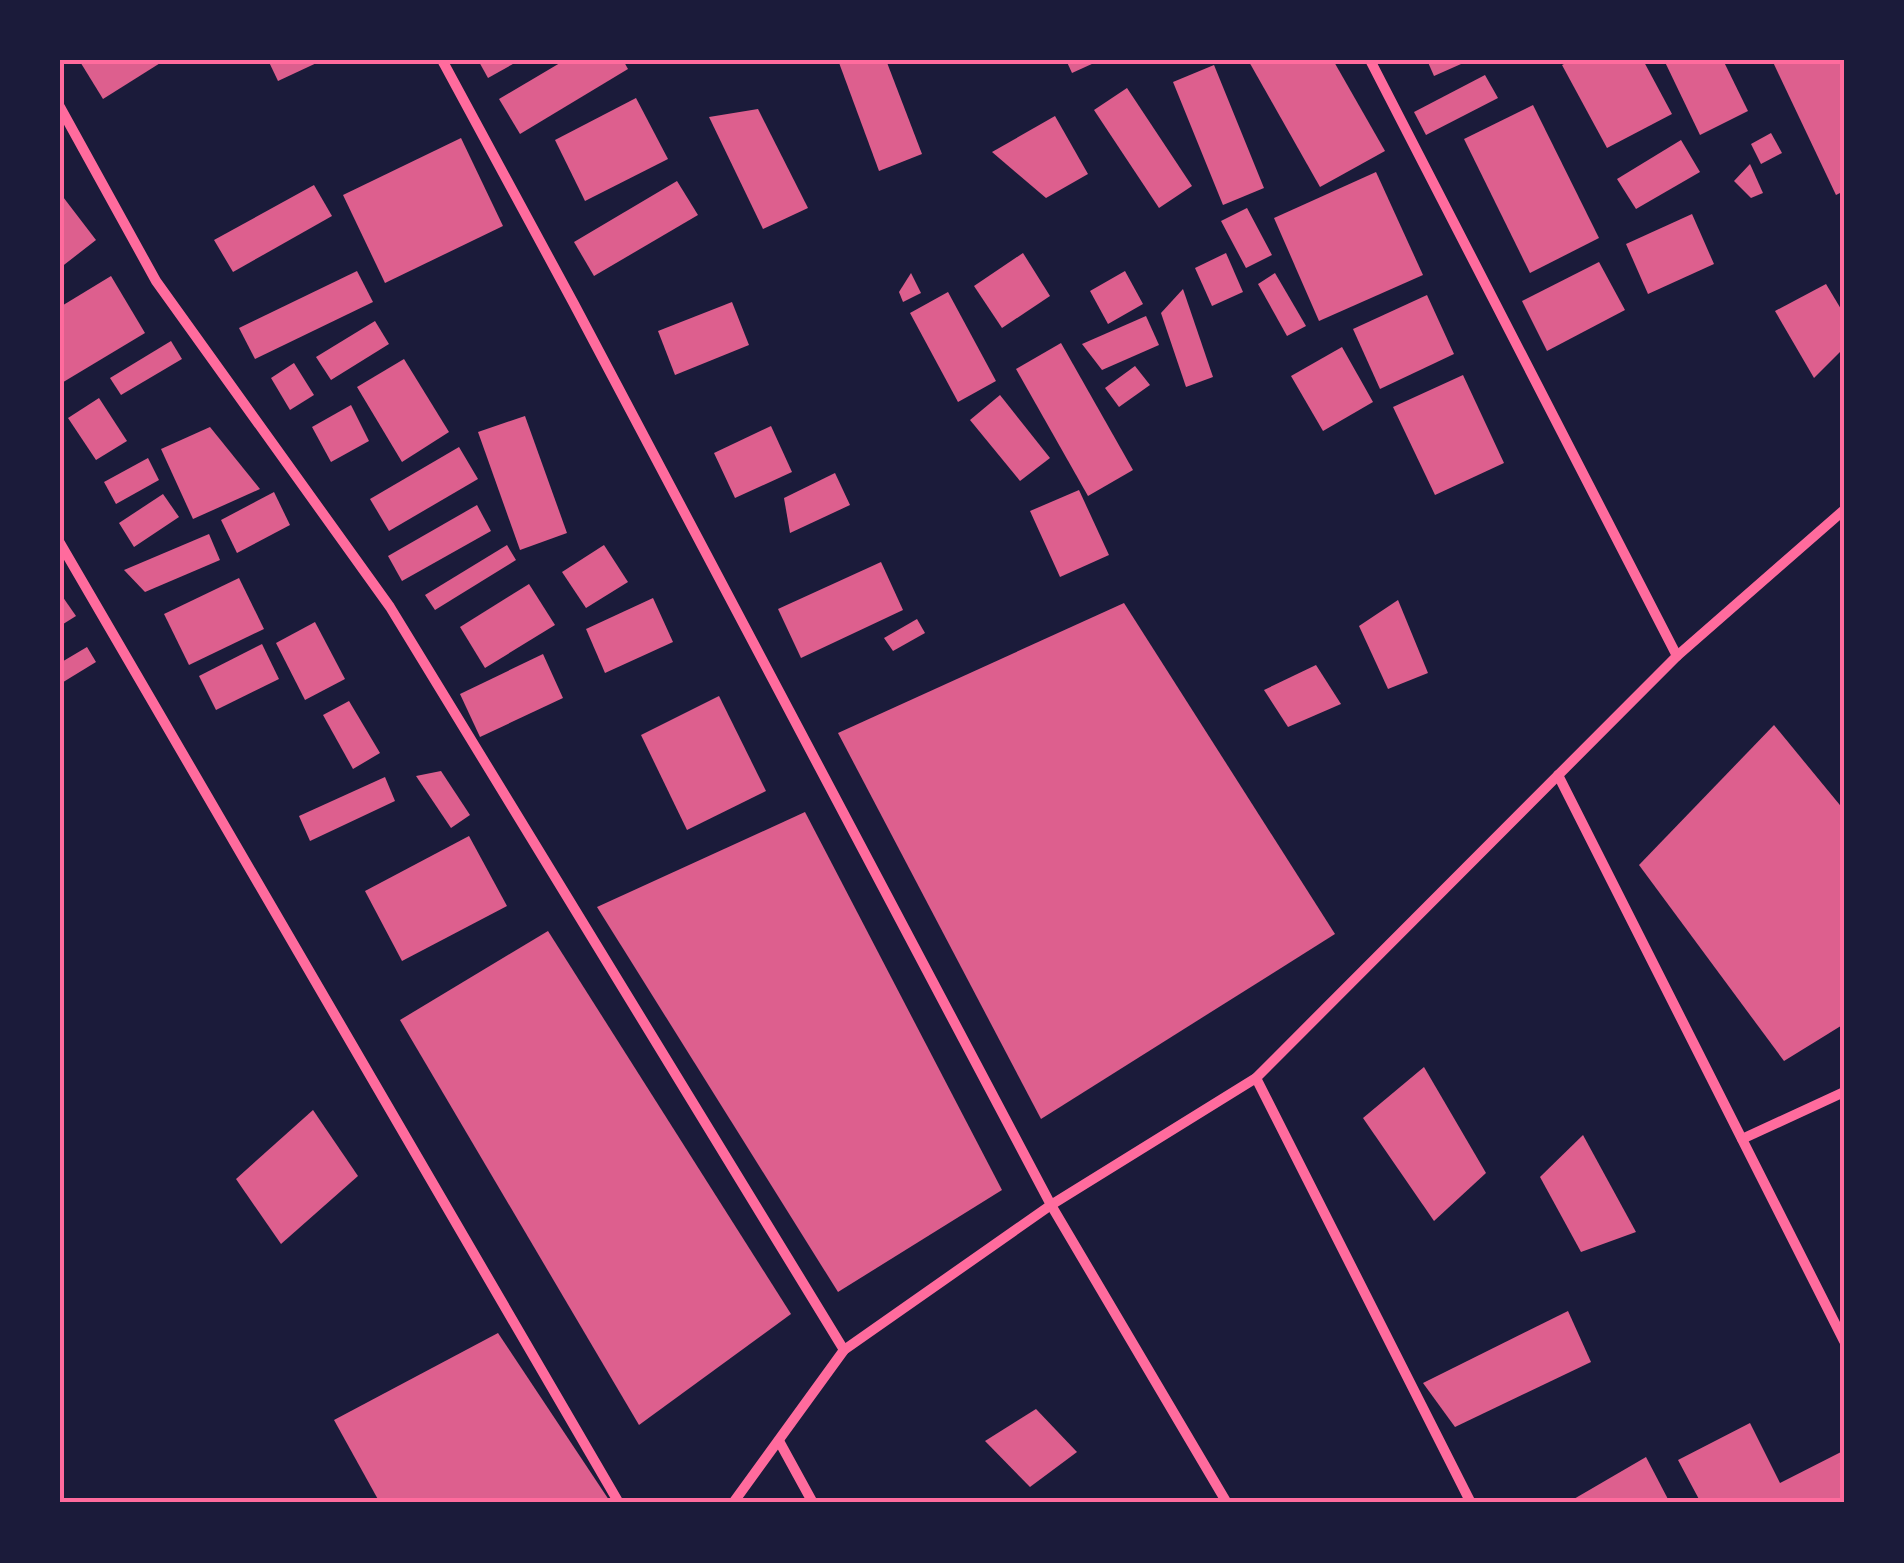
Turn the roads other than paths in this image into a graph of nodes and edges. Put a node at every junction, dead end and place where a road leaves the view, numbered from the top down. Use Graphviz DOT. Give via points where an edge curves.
graph roads {
  1 [pos="442,60"];
  2 [pos="1370,60"];
  3 [pos="60,107"];
  4 [pos="1844,510"];
  5 [pos="60,544"];
  6 [pos="1677,656"];
  7 [pos="1558,775"];
  8 [pos="1256,1078"];
  9 [pos="1844,1092"];
  10 [pos="1742,1139"];
  11 [pos="1051,1205"];
  12 [pos="1844,1342"];
  13 [pos="844,1350"];
  14 [pos="779,1441"];
  15 [pos="619,1503"];
  16 [pos="733,1503"];
  17 [pos="813,1503"];
  18 [pos="1228,1503"];
  19 [pos="1471,1503"];
  1 -- 11 [label="street"];
  2 -- 6 [label="street"];
  3 -- 13 [label="street" via="156,281 390,607"];
  4 -- 6 [label="street"];
  5 -- 15 [label="street"];
  6 -- 7 [label="street"];
  7 -- 8 [label="street"];
  7 -- 10 [label="street"];
  8 -- 11 [label="street"];
  8 -- 19 [label="street"];
  9 -- 10 [label="street"];
  10 -- 12 [label="street"];
  11 -- 13 [label="street"];
  11 -- 18 [label="street"];
  13 -- 14 [label="street"];
  14 -- 16 [label="street"];
  14 -- 17 [label="street"];
}
